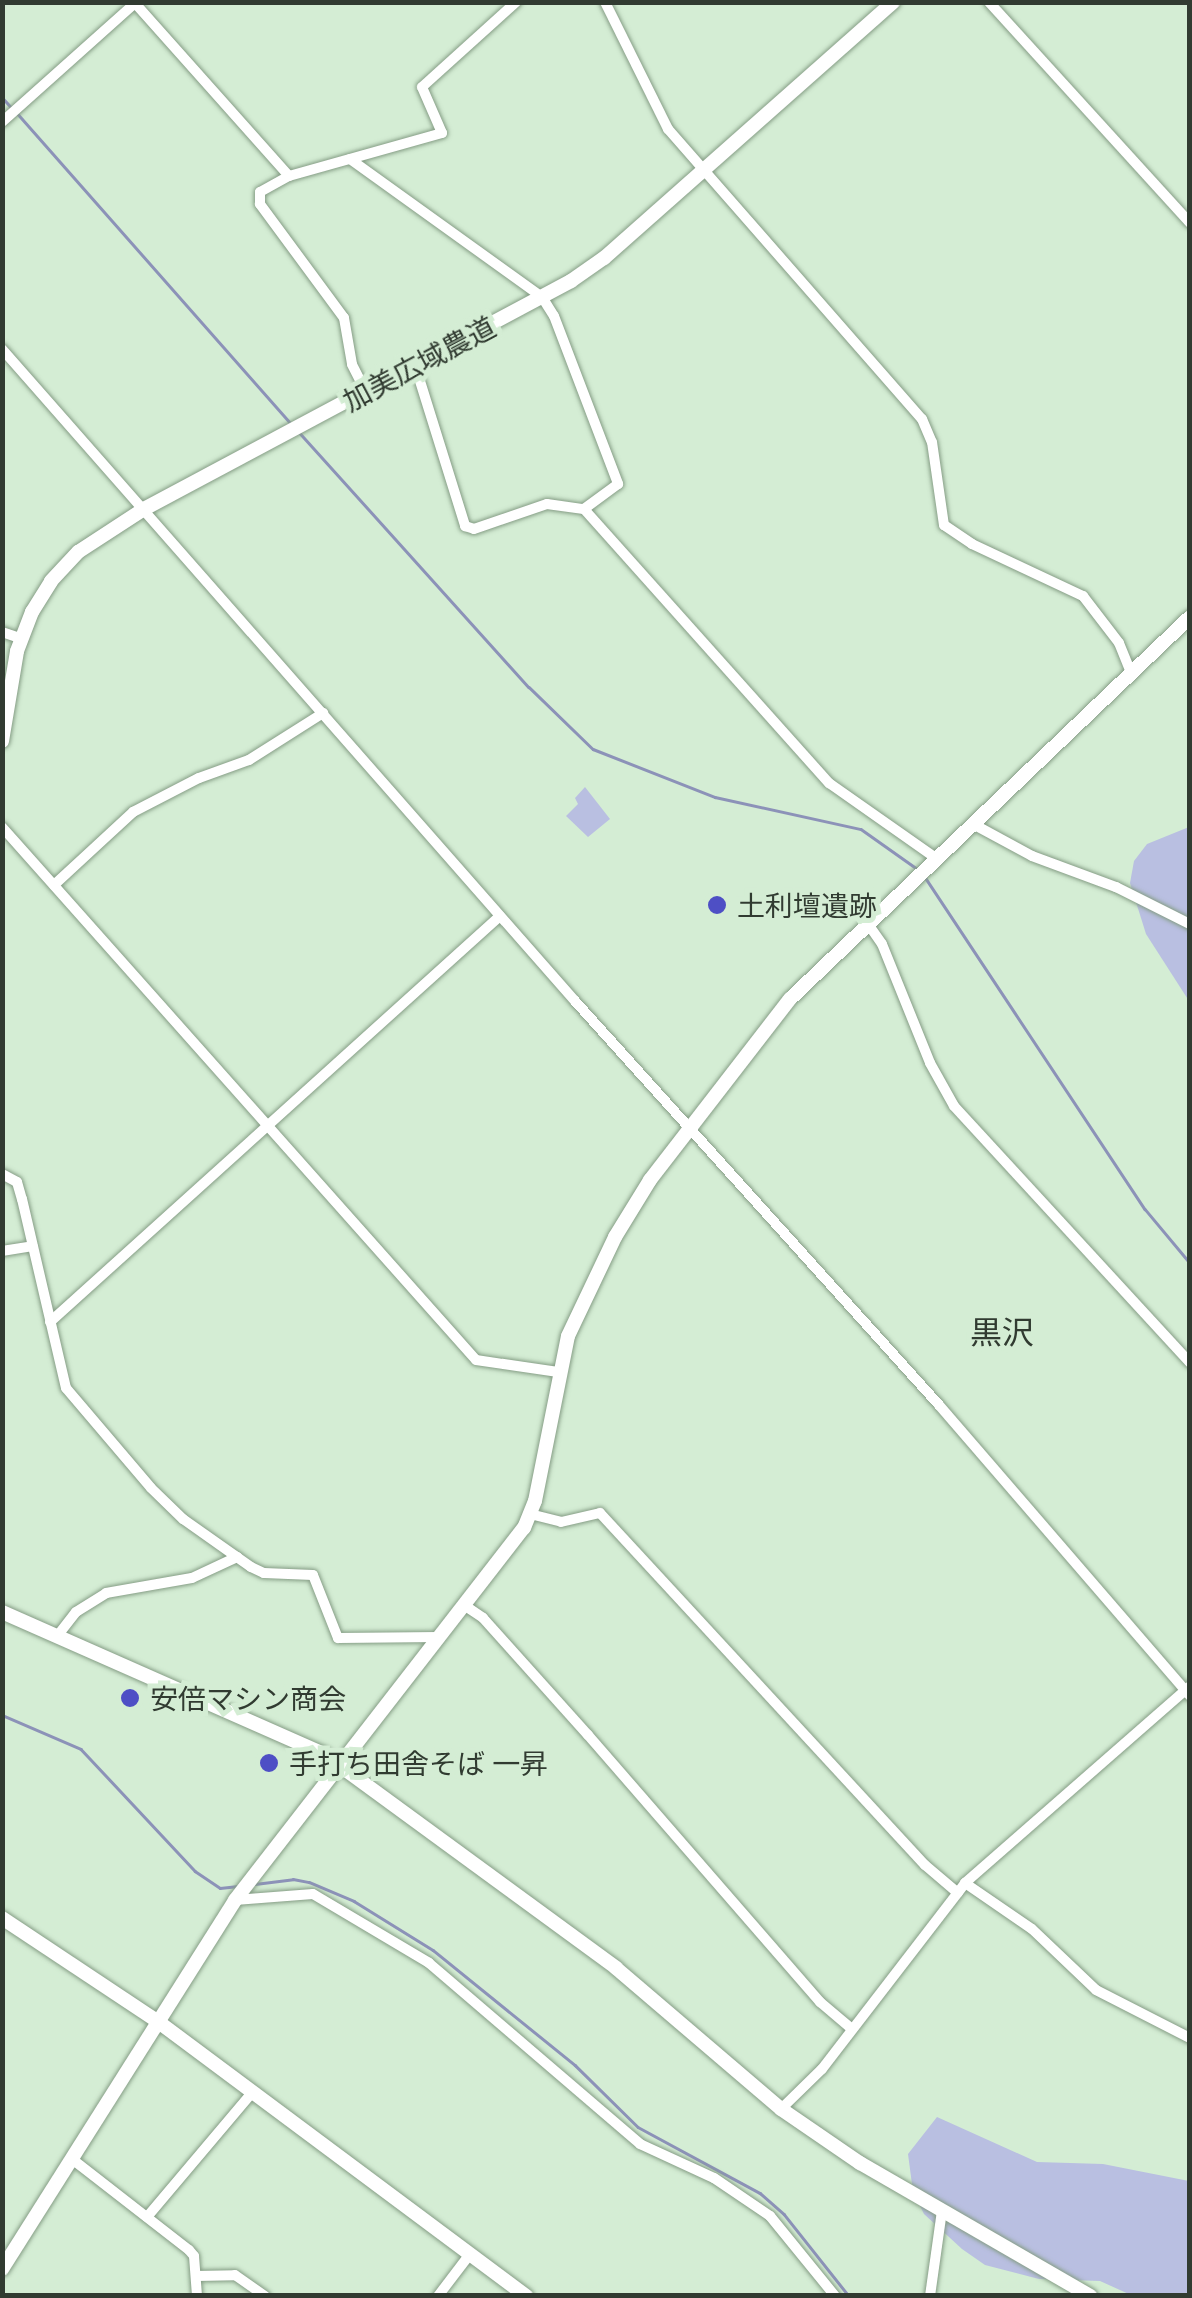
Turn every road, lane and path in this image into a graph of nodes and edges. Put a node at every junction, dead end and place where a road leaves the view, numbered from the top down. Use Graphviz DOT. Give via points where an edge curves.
graph roads {
  1 [pos="516,2"];
  2 [pos="605,2"];
  3 [pos="892,2"];
  4 [pos="989,2"];
  5 [pos="135,3"];
  6 [pos="2,122"];
  7 [pos="350,159"];
  8 [pos="704,169"];
  9 [pos="289,176"];
  10 [pos="1190,223"];
  11 [pos="542,297"];
  12 [pos="2,349"];
  13 [pos="416,365"];
  14 [pos="366,392"];
  15 [pos="144,509"];
  16 [pos="584,509"];
  17 [pos="1190,617"];
  18 [pos="2,632"];
  19 [pos="22,639"];
  20 [pos="1131,672"];
  21 [pos="324,713"];
  22 [pos="2,741"];
  23 [pos="973,824"];
  24 [pos="2,827"];
  25 [pos="934,863"];
  26 [pos="54,886"];
  27 [pos="500,916"];
  28 [pos="868,924"];
  29 [pos="1190,924"];
  30 [pos="266,1127"];
  31 [pos="690,1127"];
  32 [pos="2,1174"];
  33 [pos="34,1246"];
  34 [pos="2,1251"];
  35 [pos="50,1322"];
  36 [pos="1190,1364"];
  37 [pos="558,1372"];
  38 [pos="530,1514"];
  39 [pos="237,1558"];
  40 [pos="464,1604"];
  41 [pos="2,1612"];
  42 [pos="58,1635"];
  43 [pos="439,1637"];
  44 [pos="1188,1691"];
  45 [pos="340,1768"];
  46 [pos="962,1888"];
  47 [pos="239,1896"];
  48 [pos="2,1918"];
  49 [pos="160,2023"];
  50 [pos="852,2029"];
  51 [pos="1190,2038"];
  52 [pos="251,2094"];
  53 [pos="782,2108"];
  54 [pos="72,2159"];
  55 [pos="942,2212"];
  56 [pos="146,2216"];
  57 [pos="470,2254"];
  58 [pos="2,2269"];
  59 [pos="196,2276"];
  60 [pos="197,2296"];
  61 [pos="265,2296"];
  62 [pos="438,2296"];
  63 [pos="526,2296"];
  64 [pos="835,2296"];
  65 [pos="930,2296"];
  66 [pos="1090,2296"];
  1 -- 7 [label="street" via="422,87 442,133"];
  2 -- 8 [label="street" via="658,114"];
  3 -- 8 [label="street, 加美広域農道"];
  4 -- 10 [label="street"];
  5 -- 6 [label="street"];
  5 -- 9 [label="street"];
  7 -- 9 [label="street"];
  7 -- 11 [label="street"];
  8 -- 11 [label="street, 加美広域農道" via="604,258"];
  8 -- 20 [label="street" via="922,419 932,442 944,525 1083,596"];
  9 -- 14 [label="street" via="263,189 260,204 344,318 352,364"];
  11 -- 13 [label="street, 加美広域農道"];
  11 -- 16 [label="street" via="618,484"];
  12 -- 15 [label="street"];
  13 -- 14 [label="street, 加美広域農道"];
  13 -- 16 [label="street" via="465,526 474,530 548,504"];
  14 -- 15 [label="street, 加美広域農道"];
  15 -- 19 [label="street, 加美広域農道" via="65,566 32,612"];
  15 -- 21 [label="street"];
  16 -- 25 [label="street" via="829,782"];
  17 -- 20 [label="street"];
  18 -- 19 [label="street"];
  19 -- 22 [label="street, 加美広域農道"];
  20 -- 23 [label="street"];
  21 -- 26 [label="street" via="249,760 133,812"];
  21 -- 27 [label="street"];
  23 -- 25 [label="street"];
  23 -- 29 [label="street"];
  24 -- 26 [label="street"];
  25 -- 28 [label="street"];
  26 -- 30 [label="street"];
  27 -- 30 [label="street"];
  27 -- 31 [label="street"];
  28 -- 31 [label="street" via="790,999"];
  28 -- 36 [label="street" via="954,1106"];
  30 -- 35 [label="street"];
  30 -- 37 [label="street" via="476,1360"];
  31 -- 37 [label="street" via="615,1238"];
  31 -- 44 [label="street"];
  32 -- 33 [label="street" via="20,1189"];
  33 -- 34 [label="street"];
  33 -- 35 [label="street"];
  35 -- 39 [label="street" via="66,1388 150,1488"];
  37 -- 38 [label="street"];
  38 -- 40 [label="street"];
  38 -- 46 [label="street" via="561,1522 600,1514 925,1866"];
  39 -- 42 [label="street" via="192,1578 106,1593 76,1612"];
  39 -- 43 [label="street" via="264,1573 313,1575 338,1638"];
  40 -- 43 [label="street"];
  40 -- 50 [label="street" via="588,1735 820,2002"];
  41 -- 42 [label="street"];
  42 -- 45 [label="street" via="324,1754"];
  43 -- 45 [label="street"];
  44 -- 46 [label="street"];
  45 -- 47 [label="street"];
  45 -- 53 [label="street" via="589,1948"];
  46 -- 50 [label="street"];
  46 -- 51 [label="street" via="1032,1929 1096,1990"];
  47 -- 49 [label="street"];
  47 -- 64 [label="street" via="313,1894 429,1962 640,2144 714,2178 770,2216"];
  48 -- 49 [label="street"];
  49 -- 52 [label="street"];
  49 -- 54 [label="street"];
  50 -- 53 [label="street"];
  52 -- 56 [label="street"];
  52 -- 57 [label="street"];
  53 -- 55 [label="street"];
  54 -- 56 [label="street"];
  54 -- 58 [label="street"];
  55 -- 65 [label="street"];
  55 -- 66 [label="street"];
  56 -- 59 [label="street" via="188,2250"];
  57 -- 62 [label="street"];
  57 -- 63 [label="street"];
  59 -- 60 [label="street"];
  59 -- 61 [label="street" via="236,2275"];
}
